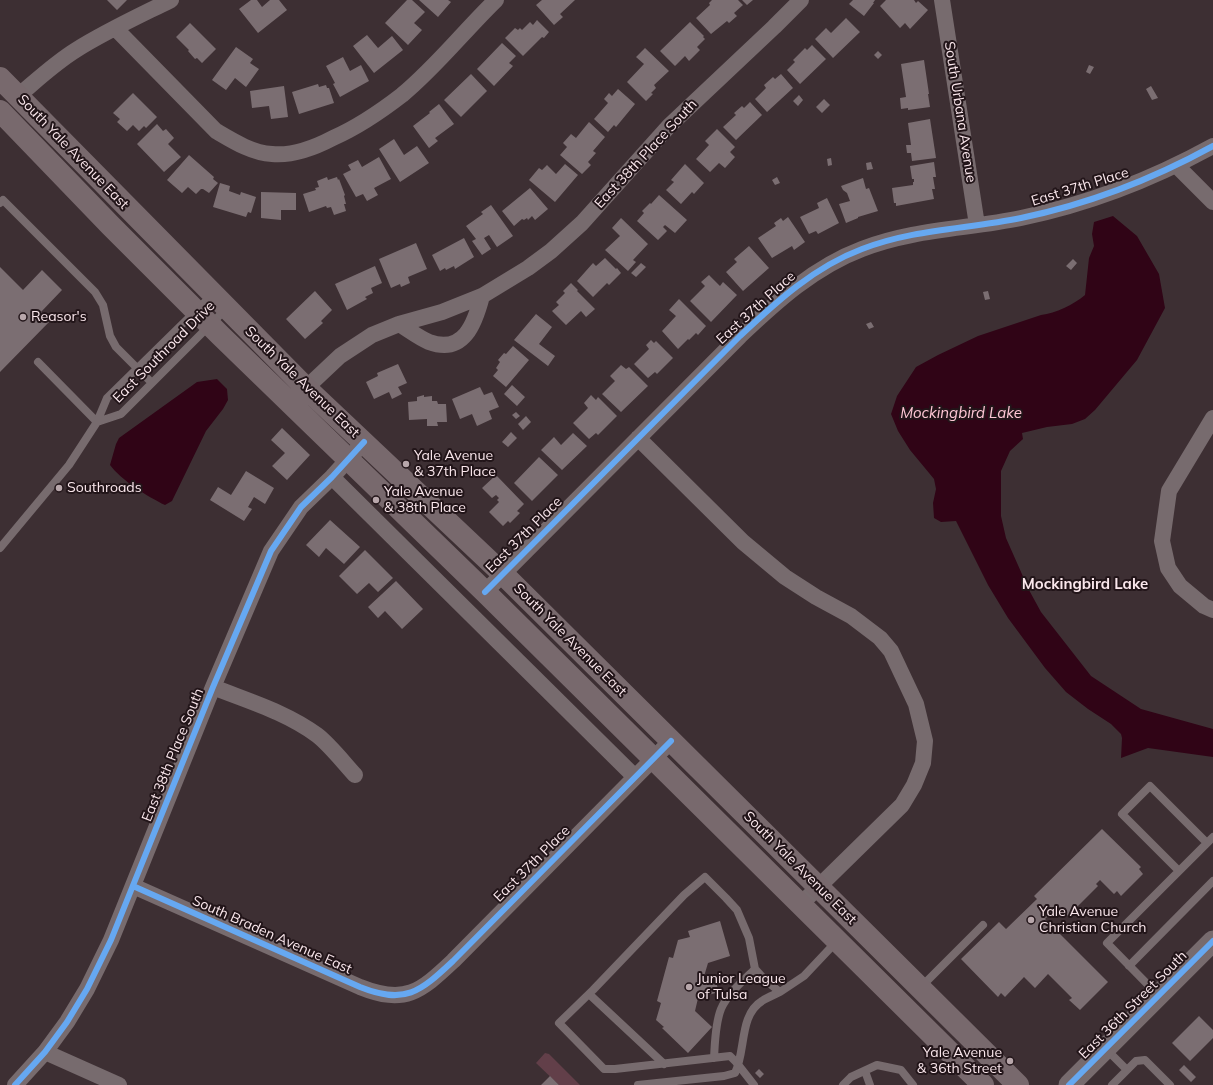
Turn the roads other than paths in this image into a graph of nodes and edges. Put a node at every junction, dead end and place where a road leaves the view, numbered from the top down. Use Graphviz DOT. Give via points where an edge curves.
graph roads {
  1 [pos="171,0"];
  2 [pos="496,0"];
  3 [pos="801,0"];
  4 [pos="942,0"];
  5 [pos="115,28"];
  6 [pos="0,78"];
  7 [pos="18,96"];
  8 [pos="0,111"];
  9 [pos="1213,146"];
  10 [pos="1177,166"];
  11 [pos="1213,202"];
  12 [pos="0,203"];
  13 [pos="977,225"];
  14 [pos="482,296"];
  15 [pos="220,301"];
  16 [pos="203,318"];
  17 [pos="399,324"];
  18 [pos="38,362"];
  19 [pos="138,368"];
  20 [pos="152,383"];
  21 [pos="306,388"];
  22 [pos="1213,418"];
  23 [pos="97,422"];
  24 [pos="638,438"];
  25 [pos="364,442"];
  26 [pos="348,460"];
  27 [pos="332,477"];
  28 [pos="0,548"];
  29 [pos="503,574"];
  30 [pos="484,592"];
  31 [pos="1213,610"];
  32 [pos="213,687"];
  33 [pos="672,741"];
  34 [pos="653,758"];
  35 [pos="355,775"];
  36 [pos="635,777"];
  37 [pos="1213,837"];
  38 [pos="1207,843"];
  39 [pos="1179,871"];
  40 [pos="1213,881"];
  41 [pos="133,886"];
  42 [pos="819,887"];
  43 [pos="801,904"];
  44 [pos="982,925"];
  45 [pos="838,941"];
  46 [pos="1213,941"];
  47 [pos="1129,966"];
  48 [pos="755,969"];
  49 [pos="921,988"];
  50 [pos="780,992"];
  51 [pos="589,994"];
  52 [pos="404,995"];
  53 [pos="1158,996"];
  54 [pos="1105,1049"];
  55 [pos="45,1052"];
  56 [pos="714,1058"];
  57 [pos="664,1064"];
  58 [pos="739,1065"];
  59 [pos="1127,1070"];
  60 [pos="865,1071"];
  61 [pos="654,1084"];
  62 [pos="16,1085"];
  63 [pos="119,1085"];
  64 [pos="638,1085"];
  65 [pos="754,1085"];
  66 [pos="843,1085"];
  67 [pos="870,1085"];
  68 [pos="913,1085"];
  69 [pos="983,1085"];
  70 [pos="1018,1085"];
  71 [pos="1069,1085"];
  72 [pos="1112,1085"];
  73 [pos="1170,1085"];
  1 -- 5 [label="street"];
  2 -- 5 [label="street" via="428,71 375,115 321,144 302,151 271,154 236,143 216,131"];
  3 -- 14 [label="street, East 38th Place South" via="669,126 582,223 528,268"];
  4 -- 13 [label="street, South Urbana Avenue"];
  5 -- 7 [label="street" via="75,50"];
  6 -- 7 [label="main road, South Yale Avenue East"];
  7 -- 15 [label="main road, South Yale Avenue East"];
  8 -- 16 [label="main road, South Yale Avenue East"];
  9 -- 10 [label="street, East 37th Place"];
  10 -- 11 [label="street"];
  10 -- 13 [label="street, East 37th Place" via="1067,207"];
  12 -- 19 [label="lane" via="3,200 95,292 103,305 110,336 116,348"];
  13 -- 24 [label="street, East 37th Place" via="919,233 891,240 861,249 823,268 774,305"];
  14 -- 17 [label="street, East 38th Place South" via="442,312"];
  14 -- 17 [label="street" via="470,330 461,340 451,345 428,341"];
  15 -- 16 [label="lane, East Southroad Drive"];
  15 -- 16 [label="lane, East Southroad Drive"];
  15 -- 21 [label="main road, South Yale Avenue East"];
  16 -- 19 [label="lane, East Southroad Drive"];
  16 -- 20 [label="lane, East Southroad Drive"];
  16 -- 26 [label="main road, South Yale Avenue East"];
  17 -- 21 [label="street, East 38th Place South" via="355,345"];
  18 -- 23 [label="lane"];
  19 -- 20 [label="lane"];
  19 -- 23 [label="lane, East Southroad Drive" via="107,398"];
  20 -- 23 [label="lane, East Southroad Drive" via="121,414"];
  21 -- 25 [label="main road, South Yale Avenue East"];
  22 -- 31 [label="street" via="1169,491 1162,541 1168,568 1180,586 1204,606"];
  23 -- 28 [label="lane, East Southroad Drive" via="66,468"];
  24 -- 29 [label="street, East 37th Place"];
  24 -- 42 [label="street" via="743,542 785,577 851,616 880,638 891,651 916,704 925,742 922,763 914,785 902,805"];
  25 -- 26 [label="street, East 38th Place South"];
  25 -- 29 [label="main road, South Yale Avenue East"];
  26 -- 27 [label="street, East 38th Place South"];
  26 -- 30 [label="main road, South Yale Avenue East"];
  27 -- 32 [label="street, East 38th Place South" via="301,507 271,551"];
  27 -- 36 [label="street"];
  29 -- 30 [label="street, East 37th Place"];
  29 -- 33 [label="main road, South Yale Avenue East"];
  30 -- 34 [label="main road, South Yale Avenue East"];
  32 -- 35 [label="street" via="303,725 318,735"];
  32 -- 41 [label="street, East 38th Place South"];
  33 -- 34 [label="street, East 37th Place"];
  33 -- 42 [label="main road, South Yale Avenue East"];
  34 -- 36 [label="street, East 37th Place"];
  34 -- 43 [label="main road, South Yale Avenue East"];
  36 -- 52 [label="street, East 37th Place" via="438,976 422,988"];
  37 -- 38 [label="lane"];
  38 -- 39 [label="lane"];
  38 -- 39 [label="lane" via="1150,786 1122,814"];
  39 -- 47 [label="lane" via="1107,943"];
  40 -- 47 [label="lane"];
  41 -- 52 [label="street, South Braden Avenue East" via="371,991"];
  41 -- 55 [label="street, East 38th Place South" via="88,990"];
  42 -- 43 [label="street"];
  42 -- 49 [label="main road, South Yale Avenue East"];
  43 -- 45 [label="main road, South Yale Avenue East"];
  44 -- 49 [label="lane"];
  45 -- 50 [label="lane" via="804,976"];
  45 -- 69 [label="main road, South Yale Avenue East"];
  46 -- 53 [label="street, East 36th Street South"];
  47 -- 53 [label="lane"];
  48 -- 50 [label="lane"];
  48 -- 51 [label="lane" via="749,938 737,910 705,877 684,895"];
  48 -- 56 [label="lane" via="729,996 721,1009"];
  49 -- 70 [label="main road, South Yale Avenue East"];
  50 -- 58 [label="lane" via="762,1001 752,1010"];
  51 -- 57 [label="lane"];
  51 -- 57 [label="lane" via="559,1023 604,1069"];
  53 -- 54 [label="street, East 36th Street South"];
  54 -- 59 [label="lane"];
  54 -- 71 [label="street, East 36th Street South"];
  55 -- 62 [label="street, East 38th Place South"];
  55 -- 63 [label="street"];
  56 -- 57 [label="lane"];
  56 -- 58 [label="lane" via="730,1056"];
  58 -- 61 [label="lane" via="735,1073 724,1076"];
  58 -- 65 [label="lane"];
  59 -- 72 [label="lane"];
  59 -- 73 [label="lane" via="1136,1061 1145,1060"];
  60 -- 66 [label="lane" via="851,1077"];
  60 -- 67 [label="lane"];
  60 -- 68 [label="lane" via="877,1065 901,1070"];
  61 -- 64 [label="lane"];
}
